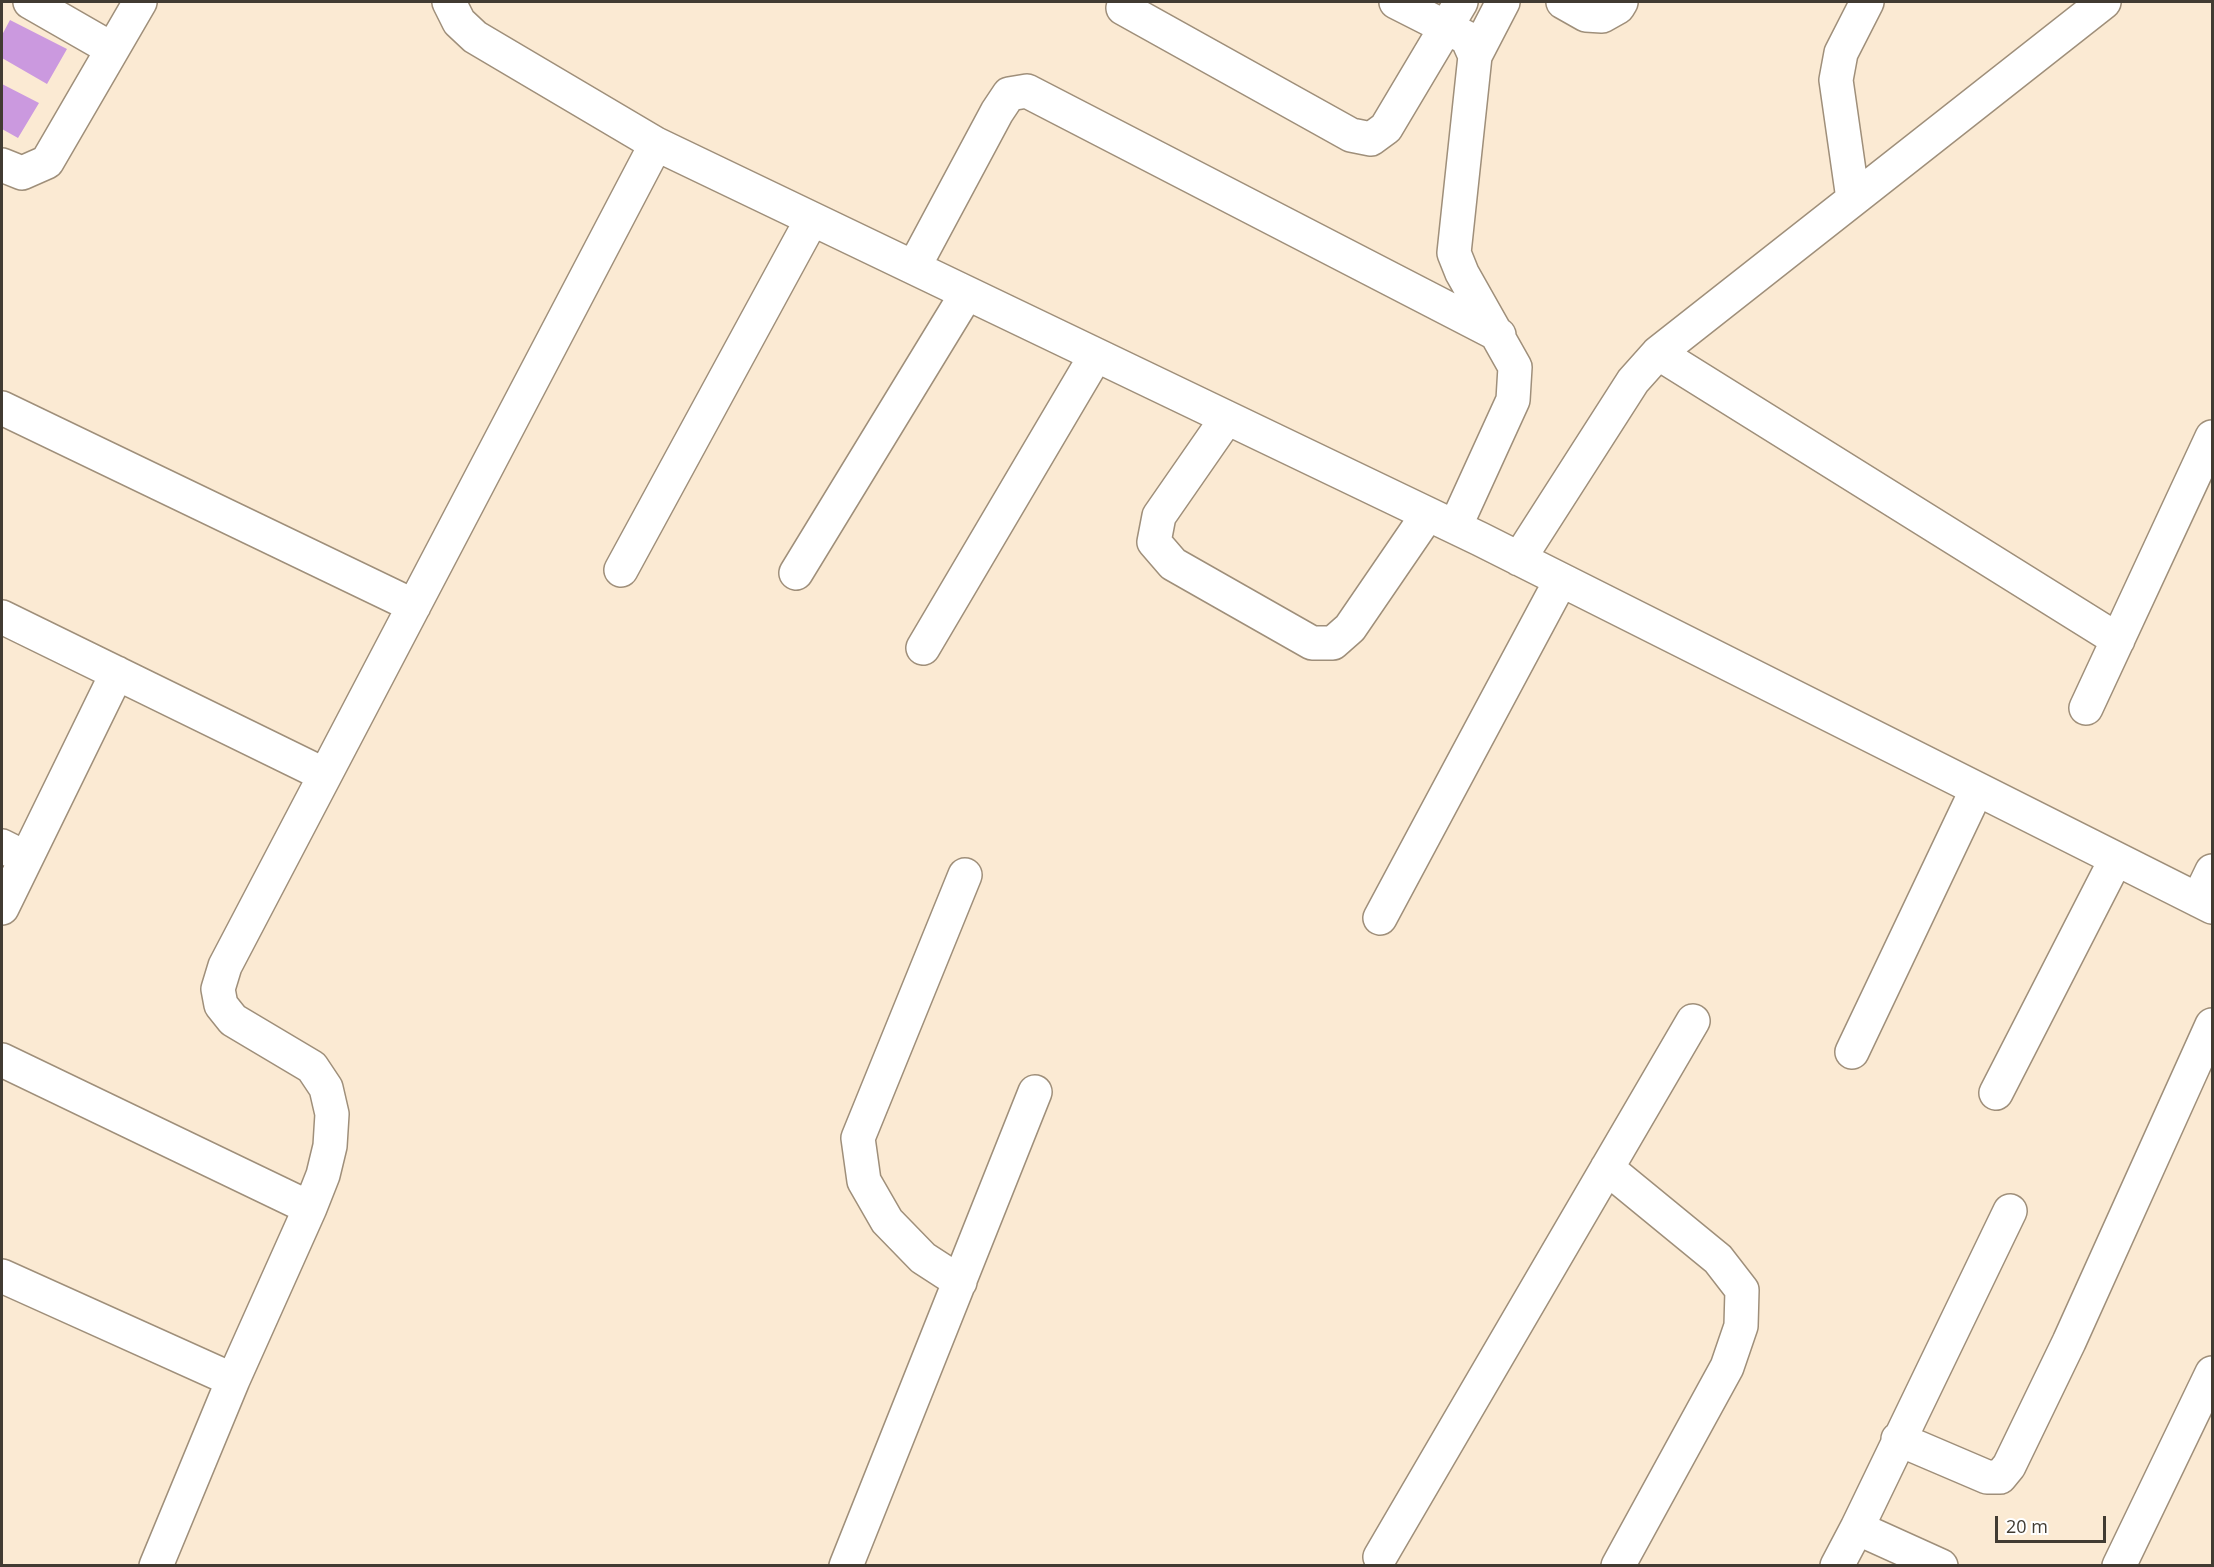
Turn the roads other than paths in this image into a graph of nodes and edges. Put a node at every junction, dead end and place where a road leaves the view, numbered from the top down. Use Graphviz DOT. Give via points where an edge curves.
graph roads {
  1 [pos="30,2"];
  2 [pos="140,2"];
  3 [pos="449,2"];
  4 [pos="1396,2"];
  5 [pos="1503,2"];
  6 [pos="1563,2"];
  7 [pos="1621,2"];
  8 [pos="1867,2"];
  9 [pos="2093,4"];
  10 [pos="1123,8"];
  11 [pos="1455,14"];
  12 [pos="112,49"];
  13 [pos="1475,56"];
  14 [pos="656,144"];
  15 [pos="2,165"];
  16 [pos="1853,199"];
  17 [pos="812,219"];
  18 [pos="914,267"];
  19 [pos="967,293"];
  20 [pos="1499,336"];
  21 [pos="1658,353"];
  22 [pos="1096,355"];
  23 [pos="2,408"];
  24 [pos="1227,418"];
  25 [pos="2212,437"];
  26 [pos="1441,521"];
  27 [pos="1519,559"];
  28 [pos="621,570"];
  29 [pos="796,573"];
  30 [pos="1561,580"];
  31 [pos="414,606"];
  32 [pos="2,617"];
  33 [pos="2118,640"];
  34 [pos="923,648"];
  35 [pos="117,673"];
  36 [pos="2086,708"];
  37 [pos="325,775"];
  38 [pos="1977,789"];
  39 [pos="14,852"];
  40 [pos="2116,859"];
  41 [pos="2212,871"];
  42 [pos="965,875"];
  43 [pos="2205,904"];
  44 [pos="2,908"];
  45 [pos="1380,918"];
  46 [pos="1693,1021"];
  47 [pos="2212,1025"];
  48 [pos="1852,1052"];
  49 [pos="2,1060"];
  50 [pos="1035,1092"];
  51 [pos="1996,1094"];
  52 [pos="1607,1168"];
  53 [pos="310,1208"];
  54 [pos="2010,1211"];
  55 [pos="2,1276"];
  56 [pos="960,1282"];
  57 [pos="2212,1373"];
  58 [pos="233,1380"];
  59 [pos="1898,1439"];
  60 [pos="1857,1528"];
  61 [pos="1380,1557"];
  62 [pos="156,1566"];
  63 [pos="846,1566"];
  64 [pos="1618,1566"];
  65 [pos="1837,1566"];
  66 [pos="1941,1566"];
  67 [pos="2120,1566"];
  1 -- 12 [label="street"];
  2 -- 12 [label="street"];
  3 -- 14 [label="street" via="459,22 475,37"];
  4 -- 11 [label="street"];
  5 -- 13 [label="street"];
  6 -- 7 [label="street" via="1586,15 1602,16"];
  8 -- 16 [label="street" via="1841,53 1836,80"];
  9 -- 16 [label="street"];
  10 -- 11 [label="street" via="1351,135 1371,139 1386,128"];
  11 -- 13 [label="street"];
  12 -- 15 [label="street" via="47,162 22,173"];
  13 -- 20 [label="street" via="1454,253"];
  14 -- 17 [label="street"];
  14 -- 31 [label="street"];
  16 -- 21 [label="street"];
  17 -- 18 [label="street"];
  17 -- 28 [label="street"];
  18 -- 19 [label="street"];
  18 -- 20 [label="street" via="997,112 1009,94 1027,91"];
  19 -- 22 [label="street"];
  19 -- 29 [label="street"];
  20 -- 26 [label="street" via="1515,366 1513,400"];
  21 -- 27 [label="street" via="1634,381"];
  21 -- 33 [label="street"];
  22 -- 24 [label="street"];
  22 -- 34 [label="street"];
  23 -- 31 [label="street"];
  24 -- 26 [label="street"];
  24 -- 26 [label="street" via="1159,516 1154,542 1173,564 1312,643 1333,642 1350,628"];
  25 -- 33 [label="street"];
  26 -- 27 [label="street"];
  27 -- 30 [label="street"];
  30 -- 38 [label="street"];
  30 -- 45 [label="street"];
  31 -- 37 [label="street"];
  32 -- 35 [label="street"];
  33 -- 36 [label="street"];
  35 -- 37 [label="street"];
  35 -- 39 [label="street"];
  37 -- 53 [label="street" via="225,966 218,989 220,1005 233,1020 312,1067 327,1088 332,1114 330,1146 324,1175"];
  38 -- 40 [label="street"];
  38 -- 48 [label="street"];
  39 -- 44 [label="street"];
  40 -- 43 [label="street"];
  40 -- 51 [label="street"];
  41 -- 43 [label="street"];
  42 -- 56 [label="street" via="858,1138 864,1181 887,1221 923,1258"];
  46 -- 52 [label="street"];
  47 -- 59 [label="street" via="2009,1466 2000,1477 1987,1477"];
  49 -- 53 [label="street"];
  50 -- 56 [label="street"];
  52 -- 61 [label="street"];
  52 -- 64 [label="street" via="1718,1259 1742,1290 1741,1326 1727,1366"];
  53 -- 58 [label="street"];
  54 -- 59 [label="street"];
  55 -- 58 [label="street"];
  56 -- 63 [label="street"];
  57 -- 67 [label="street"];
  58 -- 62 [label="street"];
  59 -- 60 [label="street"];
  60 -- 65 [label="street"];
  60 -- 66 [label="street"];
}
